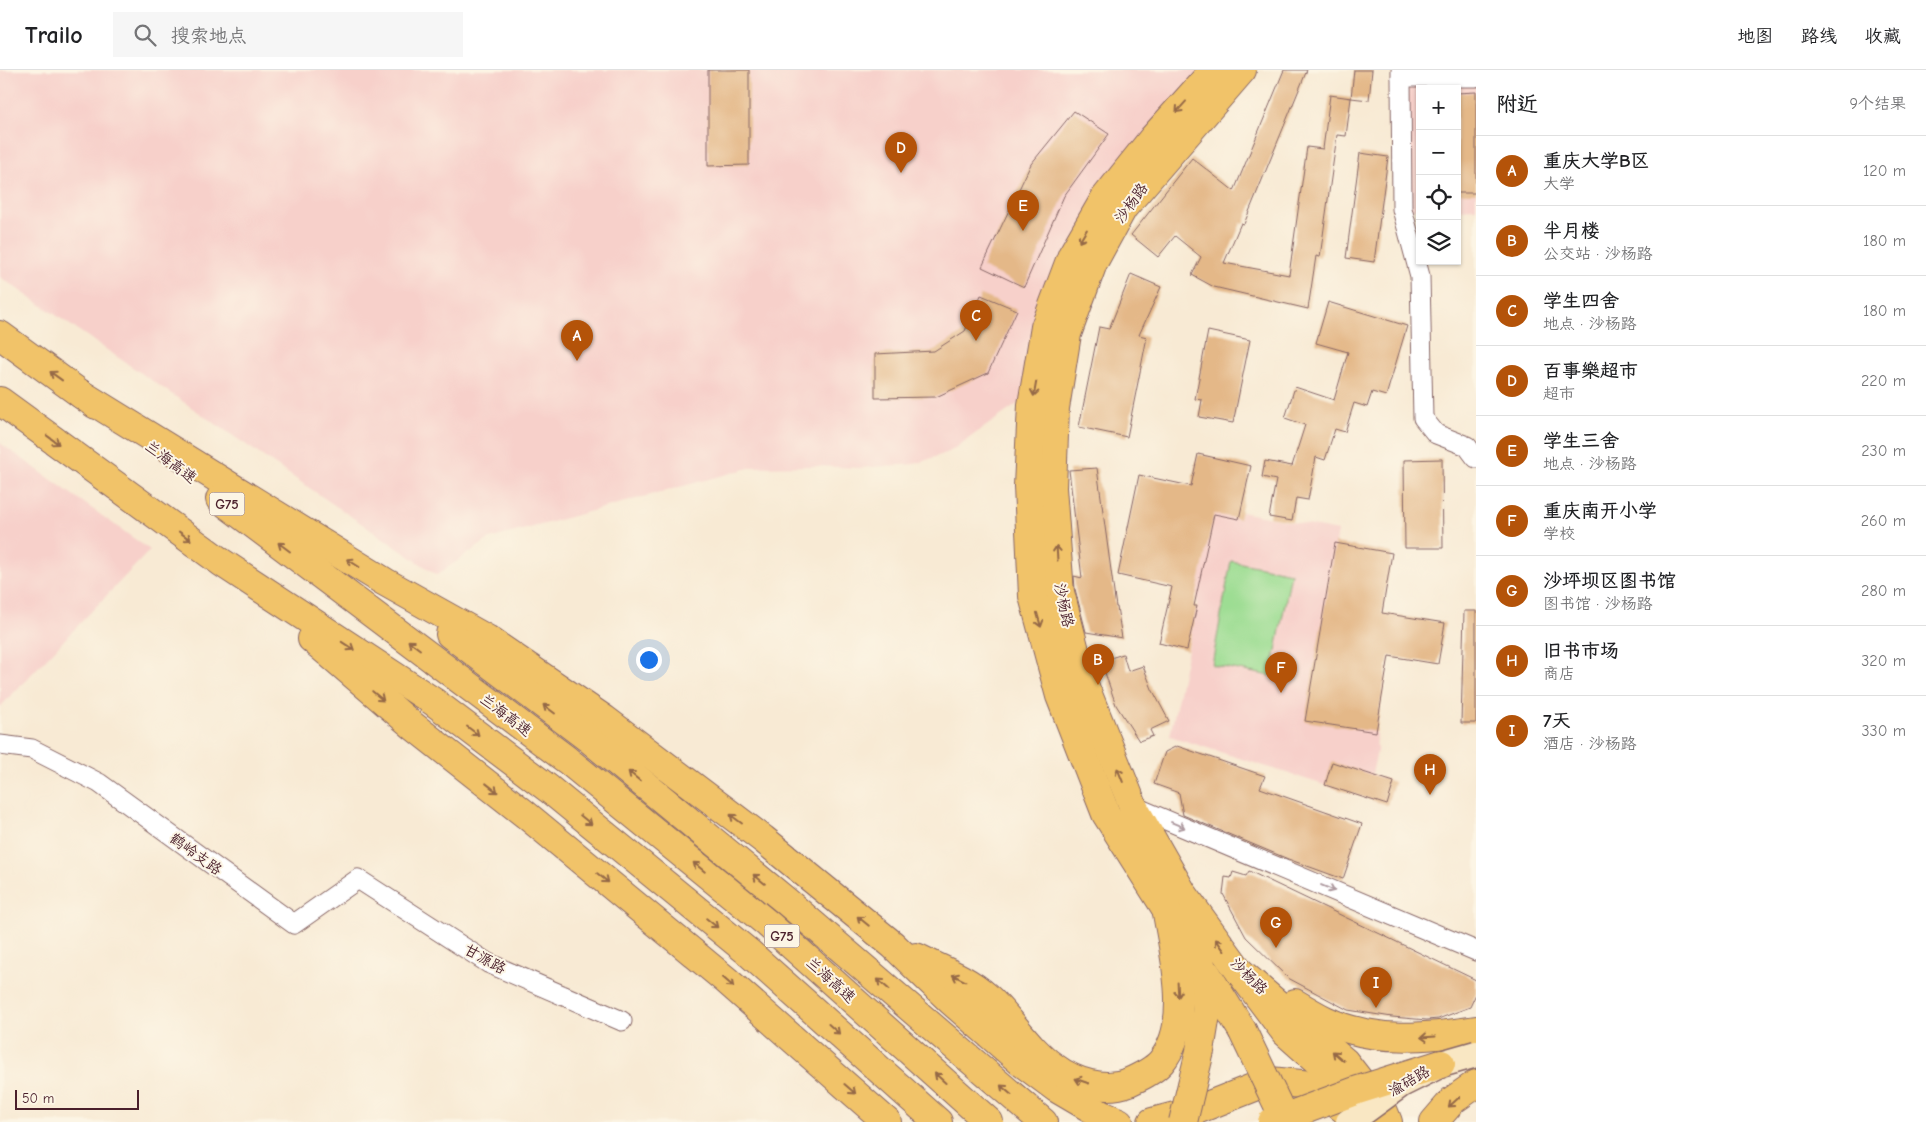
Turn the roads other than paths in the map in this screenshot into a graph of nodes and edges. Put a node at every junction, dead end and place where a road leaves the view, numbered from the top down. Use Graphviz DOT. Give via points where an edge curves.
graph roads {
  1 [pos="1214,70"];
  2 [pos="1242,70"];
  3 [pos="1401,74"];
  4 [pos="1476,77"];
  5 [pos="0,336"];
  6 [pos="80,394"];
  7 [pos="0,401"];
  8 [pos="1476,458"];
  9 [pos="221,562"];
  10 [pos="596,728"];
  11 [pos="0,745"];
  12 [pos="1133,806"];
  13 [pos="358,878"];
  14 [pos="1166,907"];
  15 [pos="892,946"];
  16 [pos="1476,951"];
  17 [pos="1201,964"];
  18 [pos="1240,972"];
  19 [pos="622,1021"];
  20 [pos="1476,1030"];
  21 [pos="1476,1054"];
  22 [pos="1441,1064"];
  23 [pos="1476,1084"];
  24 [pos="887,1122"];
  25 [pos="938,1122"];
  26 [pos="989,1122"];
  27 [pos="1044,1122"];
  28 [pos="1118,1122"];
  29 [pos="1152,1122"];
  30 [pos="1183,1122"];
  31 [pos="1214,1122"];
  32 [pos="1272,1122"];
  33 [pos="1286,1122"];
  34 [pos="1334,1122"];
  35 [pos="1351,1122"];
  36 [pos="1373,1122"];
  37 [pos="1388,1122"];
  38 [pos="1434,1122"];
  1 -- 14 [label="main road, 沙杨路, one-way" via="1105,198 1072,256 1046,327 1032,405 1028,486 1032,596 1060,696 1106,814"];
  12 -- 2 [label="main road, 沙杨路, one-way" via="1083,682 1060,592 1052,488 1055,408 1067,334 1093,263 1124,208"];
  3 -- 4 [label="street"];
  3 -- 8 [label="street" via="1402,209 1420,276 1423,418 1436,434 1467,446"];
  6 -- 5 [label="main road, 兰海高速 / G75, one-way"];
  10 -- 6 [label="main road, one-way" via="385,582"];
  26 -- 6 [label="main road, 兰海高速 / G75, one-way" via="768,924 567,760"];
  7 -- 9 [label="main road, G75, one-way"];
  9 -- 24 [label="main road, one-way" via="412,725 726,980"];
  9 -- 25 [label="main road, G75, one-way" via="434,702 549,788 748,952"];
  15 -- 10 [label="main road, one-way" via="763,840"];
  27 -- 10 [label="main road, one-way" via="786,901"];
  11 -- 13 [label="street, 鹤岭支路" via="32,749 99,783 294,924"];
  12 -- 16 [label="street, one-way"];
  18 -- 12 [label="main road, 沙杨路, one-way" via="1182,892"];
  13 -- 19 [label="street, 甘源路" via="488,963"];
  14 -- 15 [label="main road, one-way" via="1178,984 1179,1012 1173,1039 1161,1062 1144,1075 1108,1086 1087,1084 1053,1067 970,983"];
  14 -- 17 [label="main road, 沙杨路"];
  15 -- 28 [label="main road" via="1021,1062 1056,1088"];
  17 -- 30 [label="main road, 沙杨路, bridge" via="1208,1008"];
  17 -- 33 [label="main road, bridge" via="1242,1030"];
  20 -- 18 [label="main road, one-way" via="1427,1037 1393,1037 1355,1031 1326,1021"];
  18 -- 36 [label="main road" via="1285,1032 1330,1073"];
  37 -- 18 [label="main road, 沙杨路, one-way" via="1384,1112 1345,1062"];
  21 -- 22 [label="main road, 渝碚路, bridge"];
  22 -- 32 [label="main road, bridge"];
  22 -- 35 [label="main road, 渝碚路, bridge" via="1401,1084"];
  23 -- 38 [label="main road, one-way" via="1453,1100"];
  29 -- 35 [label="main road" via="1194,1111 1270,1080 1311,1085 1345,1110"];
  31 -- 34 [label="main road" via="1242,1104 1286,1097 1311,1101"];
}
